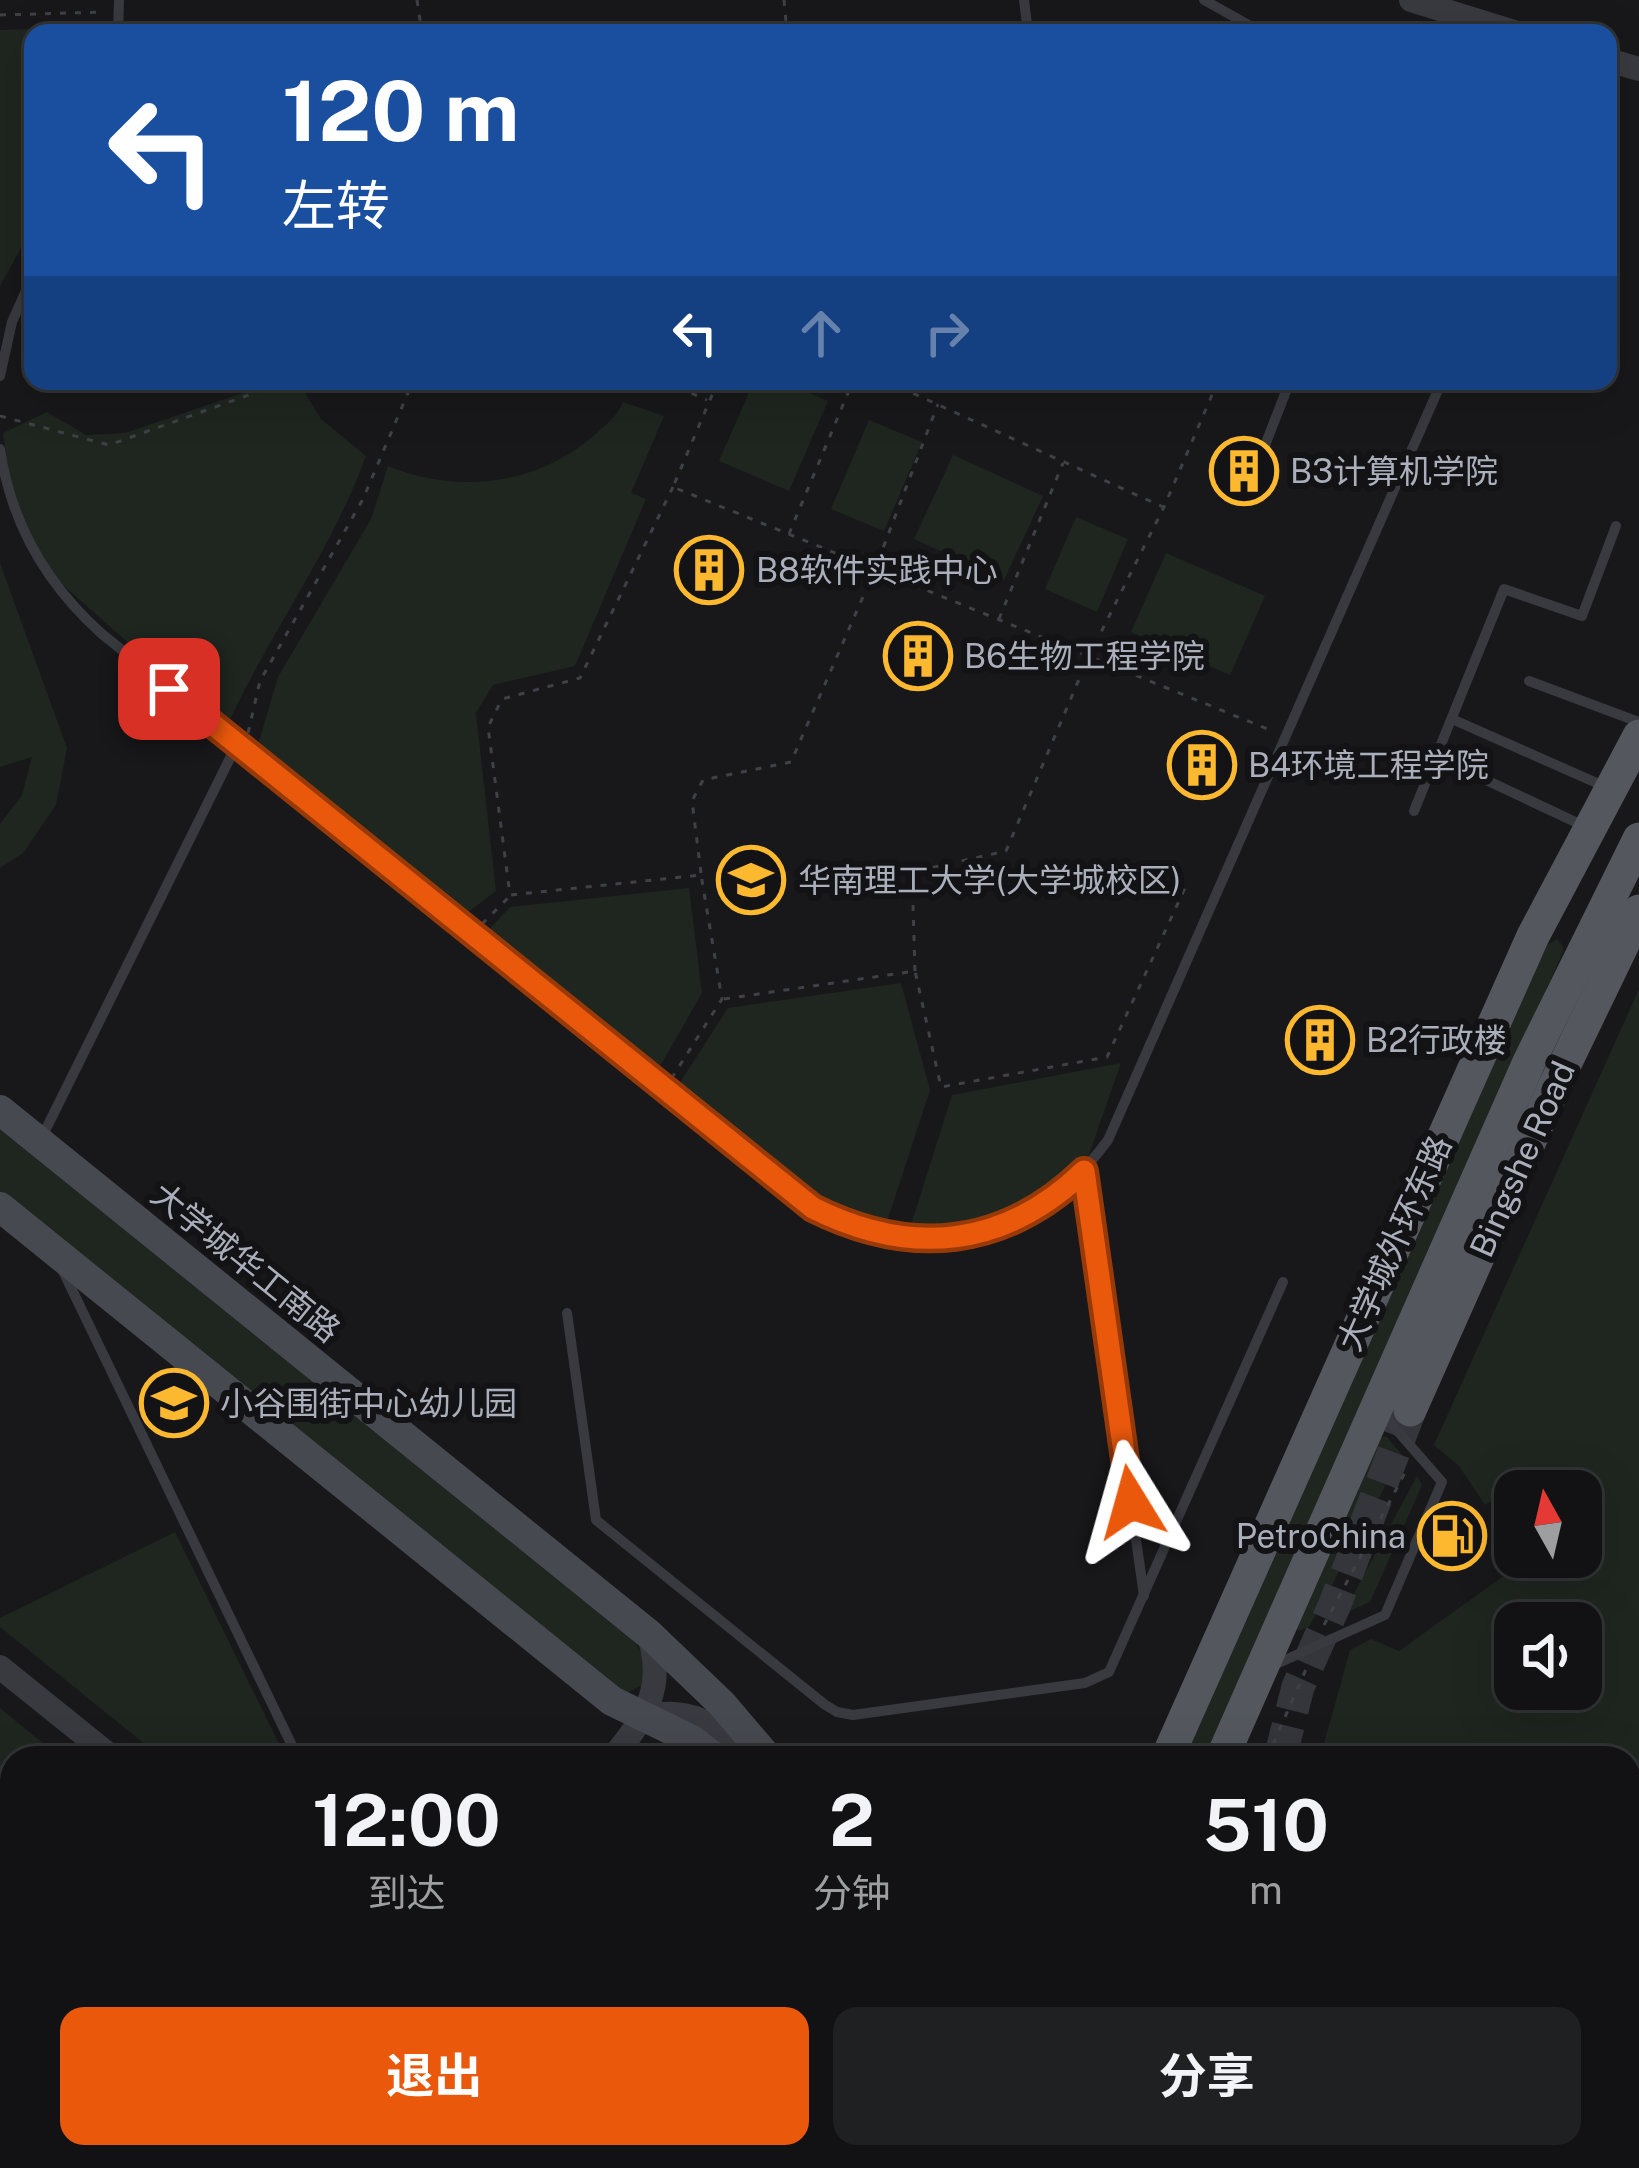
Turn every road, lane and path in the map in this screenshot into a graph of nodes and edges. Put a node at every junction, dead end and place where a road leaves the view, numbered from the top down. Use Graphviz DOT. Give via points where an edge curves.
graph roads {
  1 [pos="1204,0"];
  2 [pos="1411,0"];
  3 [pos="111,12"];
  4 [pos="0,15"];
  5 [pos="1247,24"];
  6 [pos="1488,24"];
  7 [pos="24,295"];
  8 [pos="0,376"];
  9 [pos="263,390"];
  10 [pos="409,390"];
  11 [pos="685,390"];
  12 [pos="714,390"];
  13 [pos="849,390"];
  14 [pos="906,390"];
  15 [pos="1213,390"];
  16 [pos="1287,390"];
  17 [pos="1438,390"];
  18 [pos="710,401"];
  19 [pos="938,404"];
  20 [pos="0,416"];
  21 [pos="1264,448"];
  22 [pos="0,449"];
  23 [pos="1064,462"];
  24 [pos="673,487"];
  25 [pos="1164,507"];
  26 [pos="1616,526"];
  27 [pos="789,534"];
  28 [pos="874,569"];
  29 [pos="999,619"];
  30 [pos="1089,656"];
  31 [pos="1529,682"];
  32 [pos="1451,719"];
  33 [pos="1639,722"];
  34 [pos="1286,736"];
  35 [pos="1639,736"];
  36 [pos="242,744"];
  37 [pos="1486,780"];
  38 [pos="1610,789"];
  39 [pos="1414,811"];
  40 [pos="1588,828"];
  41 [pos="1639,839"];
  42 [pos="701,875"];
  43 [pos="1185,888"];
  44 [pos="510,895"];
  45 [pos="1639,911"];
  46 [pos="1539,923"];
  47 [pos="479,926"];
  48 [pos="1585,944"];
  49 [pos="916,971"];
  50 [pos="722,999"];
  51 [pos="672,1078"];
  52 [pos="0,1110"];
  53 [pos="40,1142"];
  54 [pos="1084,1171"];
  55 [pos="0,1207"];
  56 [pos="63,1258"];
  57 [pos="1283,1282"];
  58 [pos="567,1313"];
  59 [pos="1393,1409"];
  60 [pos="1409,1466"];
  61 [pos="1144,1597"];
  62 [pos="1326,1620"];
  63 [pos="648,1634"];
  64 [pos="0,1667"];
  65 [pos="1260,1672"];
  66 [pos="1304,1674"];
  67 [pos="645,1718"];
  68 [pos="98,1746"];
  69 [pos="292,1746"];
  70 [pos="622,1746"];
  71 [pos="699,1746"];
  72 [pos="745,1746"];
  73 [pos="755,1746"];
  74 [pos="1172,1746"];
  75 [pos="1227,1746"];
  76 [pos="1272,1746"];
  1 -- 5 [label="lane"];
  2 -- 6 [label="street"];
  3 -- 4 [label="path"];
  7 -- 8 [label="lane"];
  9 -- 20 [label="path" via="109,445"];
  10 -- 36 [label="path" via="363,500 260,681"];
  11 -- 18 [label="path"];
  12 -- 18 [label="path"];
  13 -- 27 [label="path"];
  14 -- 19 [label="path"];
  15 -- 25 [label="path"];
  16 -- 21 [label="lane"];
  17 -- 54 [label="lane" via="1127,1104"];
  18 -- 24 [label="path"];
  19 -- 23 [label="path"];
  19 -- 28 [label="path"];
  22 -- 36 [label="lane" via="15,512 58,589 102,634"];
  23 -- 25 [label="path"];
  23 -- 29 [label="path"];
  24 -- 27 [label="path"];
  24 -- 44 [label="path" via="580,678 502,699 488,727"];
  25 -- 30 [label="path"];
  26 -- 32 [label="lane" via="1582,616 1504,589"];
  27 -- 28 [label="path"];
  28 -- 29 [label="path"];
  28 -- 42 [label="path" via="791,763 703,780 692,801"];
  29 -- 30 [label="path"];
  30 -- 34 [label="path"];
  30 -- 49 [label="path" via="1006,851 912,872"];
  31 -- 33 [label="lane"];
  32 -- 38 [label="lane"];
  32 -- 39 [label="lane"];
  35 -- 38 [label="main road, 大学城外环东路"];
  36 -- 53 [label="lane"];
  36 -- 54 [label="lane" via="813,1208 870,1232 958,1237 1024,1216"];
  37 -- 40 [label="lane"];
  38 -- 40 [label="main road, 大学城外环东路"];
  40 -- 46 [label="main road, 大学城外环东路"];
  41 -- 48 [label="main road, 大学城外环东路"];
  42 -- 44 [label="path"];
  42 -- 50 [label="path"];
  43 -- 49 [label="path" via="1107,1057 941,1087"];
  44 -- 47 [label="path"];
  45 -- 59 [label="main road, Bingshe Road"];
  46 -- 48 [label="main road" via="1569,928"];
  46 -- 74 [label="main road, 大学城外环东路"];
  48 -- 59 [label="main road, 大学城外环东路"];
  49 -- 50 [label="path"];
  50 -- 51 [label="path"];
  52 -- 53 [label="main road, 大学城华工南路"];
  53 -- 63 [label="main road, 大学城华工南路"];
  54 -- 61 [label="lane"];
  55 -- 56 [label="main road"];
  56 -- 67 [label="main road" via="602,1694"];
  56 -- 69 [label="lane" via="68,1288"];
  57 -- 61 [label="lane"];
  58 -- 61 [label="lane" via="596,1520 837,1712 870,1714 1100,1679 1116,1662"];
  59 -- 65 [label="main road, 大学城外环东路"];
  59 -- 65 [label="lane" via="1442,1482 1385,1615"];
  60 -- 62 [label="path"];
  63 -- 67 [label="street" via="655,1672"];
  63 -- 73 [label="main road, 大学城华工南路"];
  64 -- 68 [label="street"];
  65 -- 75 [label="main road, 大学城外环东路"];
  66 -- 76 [label="path"];
  67 -- 70 [label="street"];
  67 -- 71 [label="main road"];
  67 -- 72 [label="street" via="698,1717"];
}
